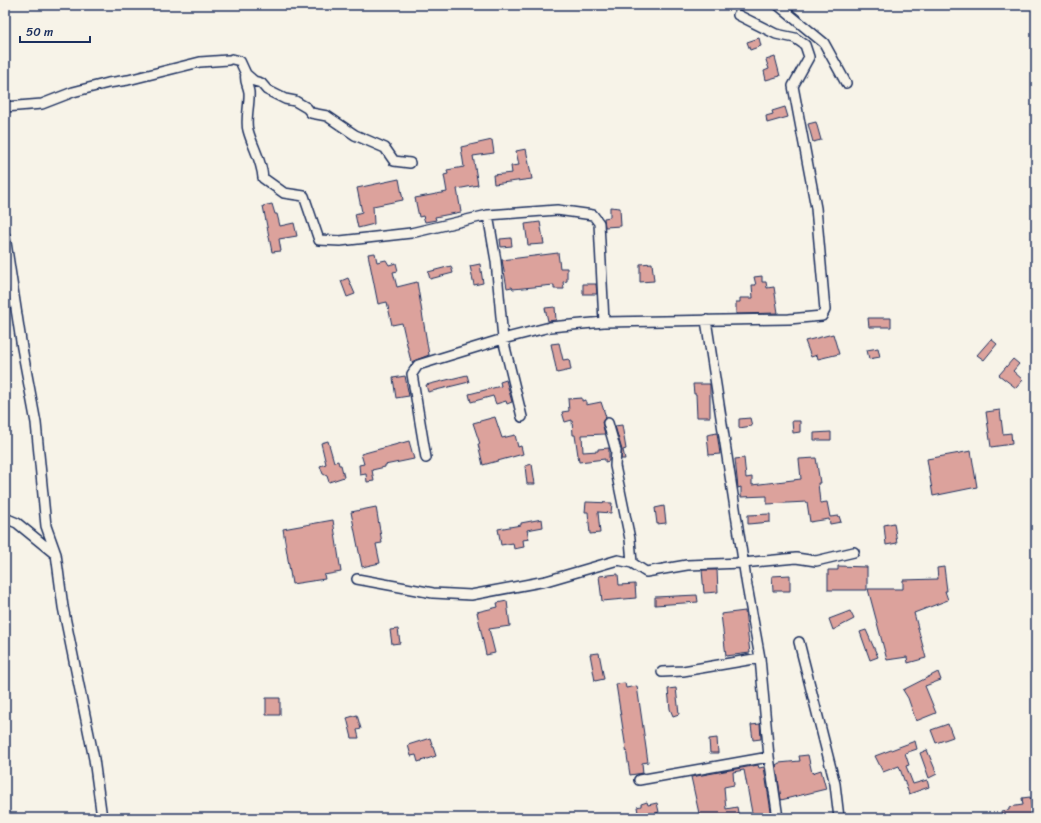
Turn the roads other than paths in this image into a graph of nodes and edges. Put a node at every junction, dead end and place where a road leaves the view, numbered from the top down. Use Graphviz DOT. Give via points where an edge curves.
graph roads {
  1 [pos="778,5"];
  2 [pos="738,15"];
  3 [pos="246,74"];
  4 [pos="846,83"];
  5 [pos="5,107"];
  6 [pos="410,163"];
  7 [pos="488,215"];
  8 [pos="5,236"];
  9 [pos="706,320"];
  10 [pos="604,322"];
  11 [pos="503,339"];
  12 [pos="522,417"];
  13 [pos="608,423"];
  14 [pos="426,458"];
  15 [pos="5,518"];
  16 [pos="854,552"];
  17 [pos="56,554"];
  18 [pos="632,563"];
  19 [pos="743,563"];
  20 [pos="357,579"];
  21 [pos="799,642"];
  22 [pos="760,658"];
  23 [pos="662,672"];
  24 [pos="769,758"];
  25 [pos="639,780"];
  26 [pos="102,818"];
  27 [pos="778,818"];
  28 [pos="838,818"];
  1 -- 4 [label="street" via="824,43"];
  2 -- 9 [label="street" via="776,34 795,38 805,45 809,57 793,86 816,208 825,310 822,316 789,319"];
  3 -- 5 [label="street" via="240,61 230,59 200,62 73,92 42,104"];
  3 -- 6 [label="street" via="285,100 295,101 312,113 327,116 355,135 385,148 394,161"];
  3 -- 7 [label="street" via="244,79 249,92 247,130 255,146 263,178 284,193 304,196 319,240 340,241 411,233"];
  7 -- 10 [label="street" via="557,210 594,215 599,223"];
  7 -- 11 [label="street" via="496,261"];
  8 -- 17 [label="street" via="36,423 46,526"];
  9 -- 10 [label="street"];
  9 -- 19 [label="street"];
  10 -- 11 [label="street" via="550,327"];
  11 -- 12 [label="street"];
  11 -- 14 [label="street" via="418,365 412,374"];
  13 -- 18 [label="street" via="616,451 616,466"];
  15 -- 17 [label="street" via="17,523"];
  16 -- 19 [label="street" via="816,561 796,558"];
  17 -- 26 [label="street" via="63,607 94,759"];
  18 -- 19 [label="street" via="646,572 687,565"];
  18 -- 20 [label="street" via="618,560 546,581 471,595 433,593"];
  19 -- 22 [label="street"];
  21 -- 28 [label="street" via="835,784"];
  22 -- 23 [label="street"];
  22 -- 24 [label="street"];
  24 -- 25 [label="street"];
  24 -- 27 [label="street"];
}
